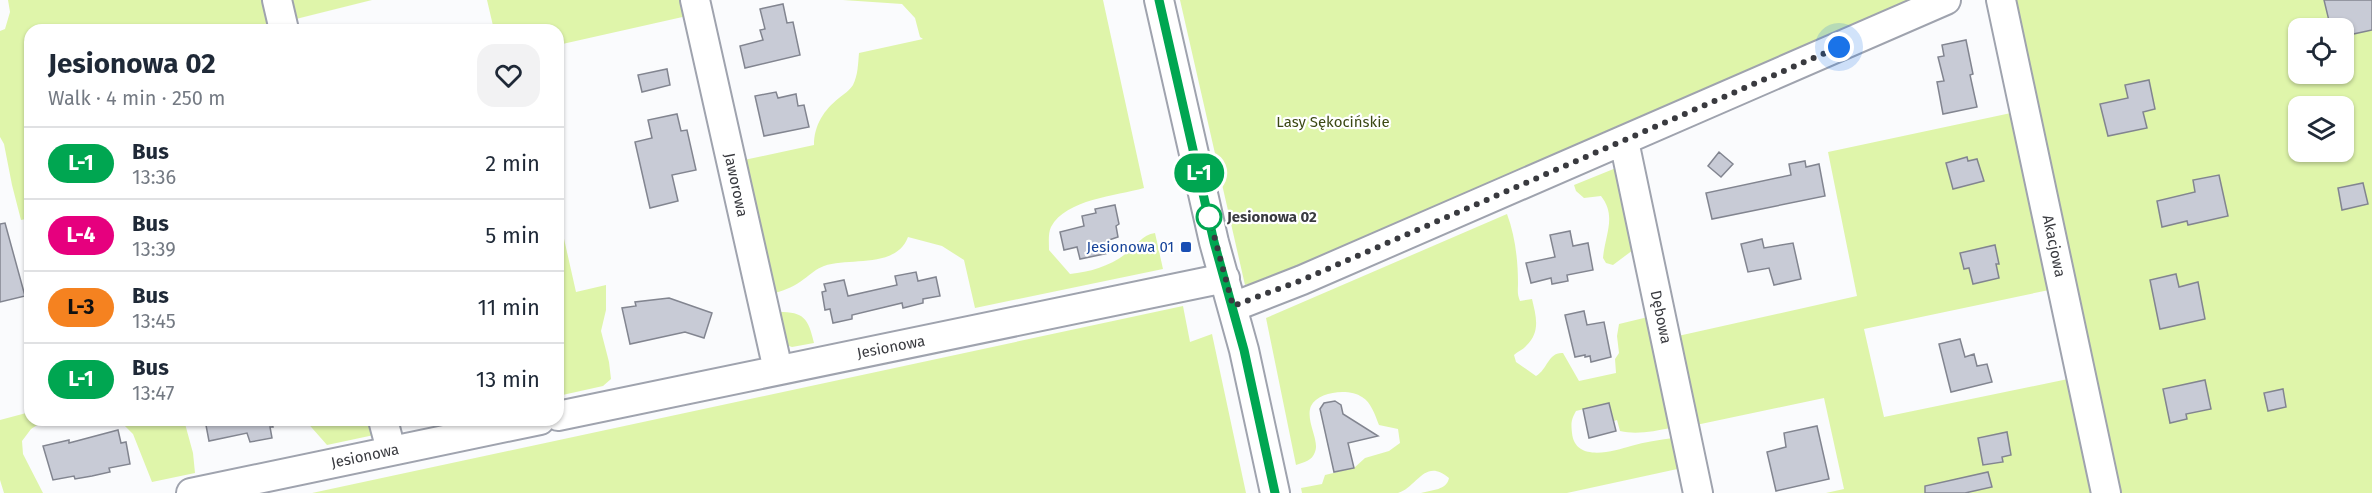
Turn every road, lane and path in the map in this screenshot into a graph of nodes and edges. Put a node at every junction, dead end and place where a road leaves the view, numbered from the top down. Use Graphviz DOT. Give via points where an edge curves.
graph roads {
  1 [pos="277,0"];
  2 [pos="695,0"];
  3 [pos="1159,0"];
  4 [pos="1946,0"];
  5 [pos="2001,0"];
  6 [pos="283,24"];
  7 [pos="1624,141"];
  8 [pos="1225,278"];
  9 [pos="1233,306"];
  10 [pos="778,370"];
  11 [pos="564,415"];
  12 [pos="385,426"];
  13 [pos="510,426"];
  14 [pos="391,450"];
  15 [pos="191,493"];
  16 [pos="1275,493"];
  17 [pos="1698,493"];
  18 [pos="2106,493"];
  1 -- 6 [label="street"];
  2 -- 10 [label="street, Jaworowa"];
  3 -- 8 [label="street"];
  4 -- 7 [label="street"];
  5 -- 18 [label="street, Akacjowa"];
  7 -- 9 [label="street"];
  7 -- 17 [label="street, Dębowa"];
  8 -- 9 [label="street"];
  8 -- 10 [label="street, Jesionowa"];
  9 -- 16 [label="street"];
  10 -- 11 [label="street, Jesionowa"];
  12 -- 14 [label="street"];
  13 -- 14 [label="street, Jesionowa"];
  14 -- 15 [label="street, Jesionowa"];
}
